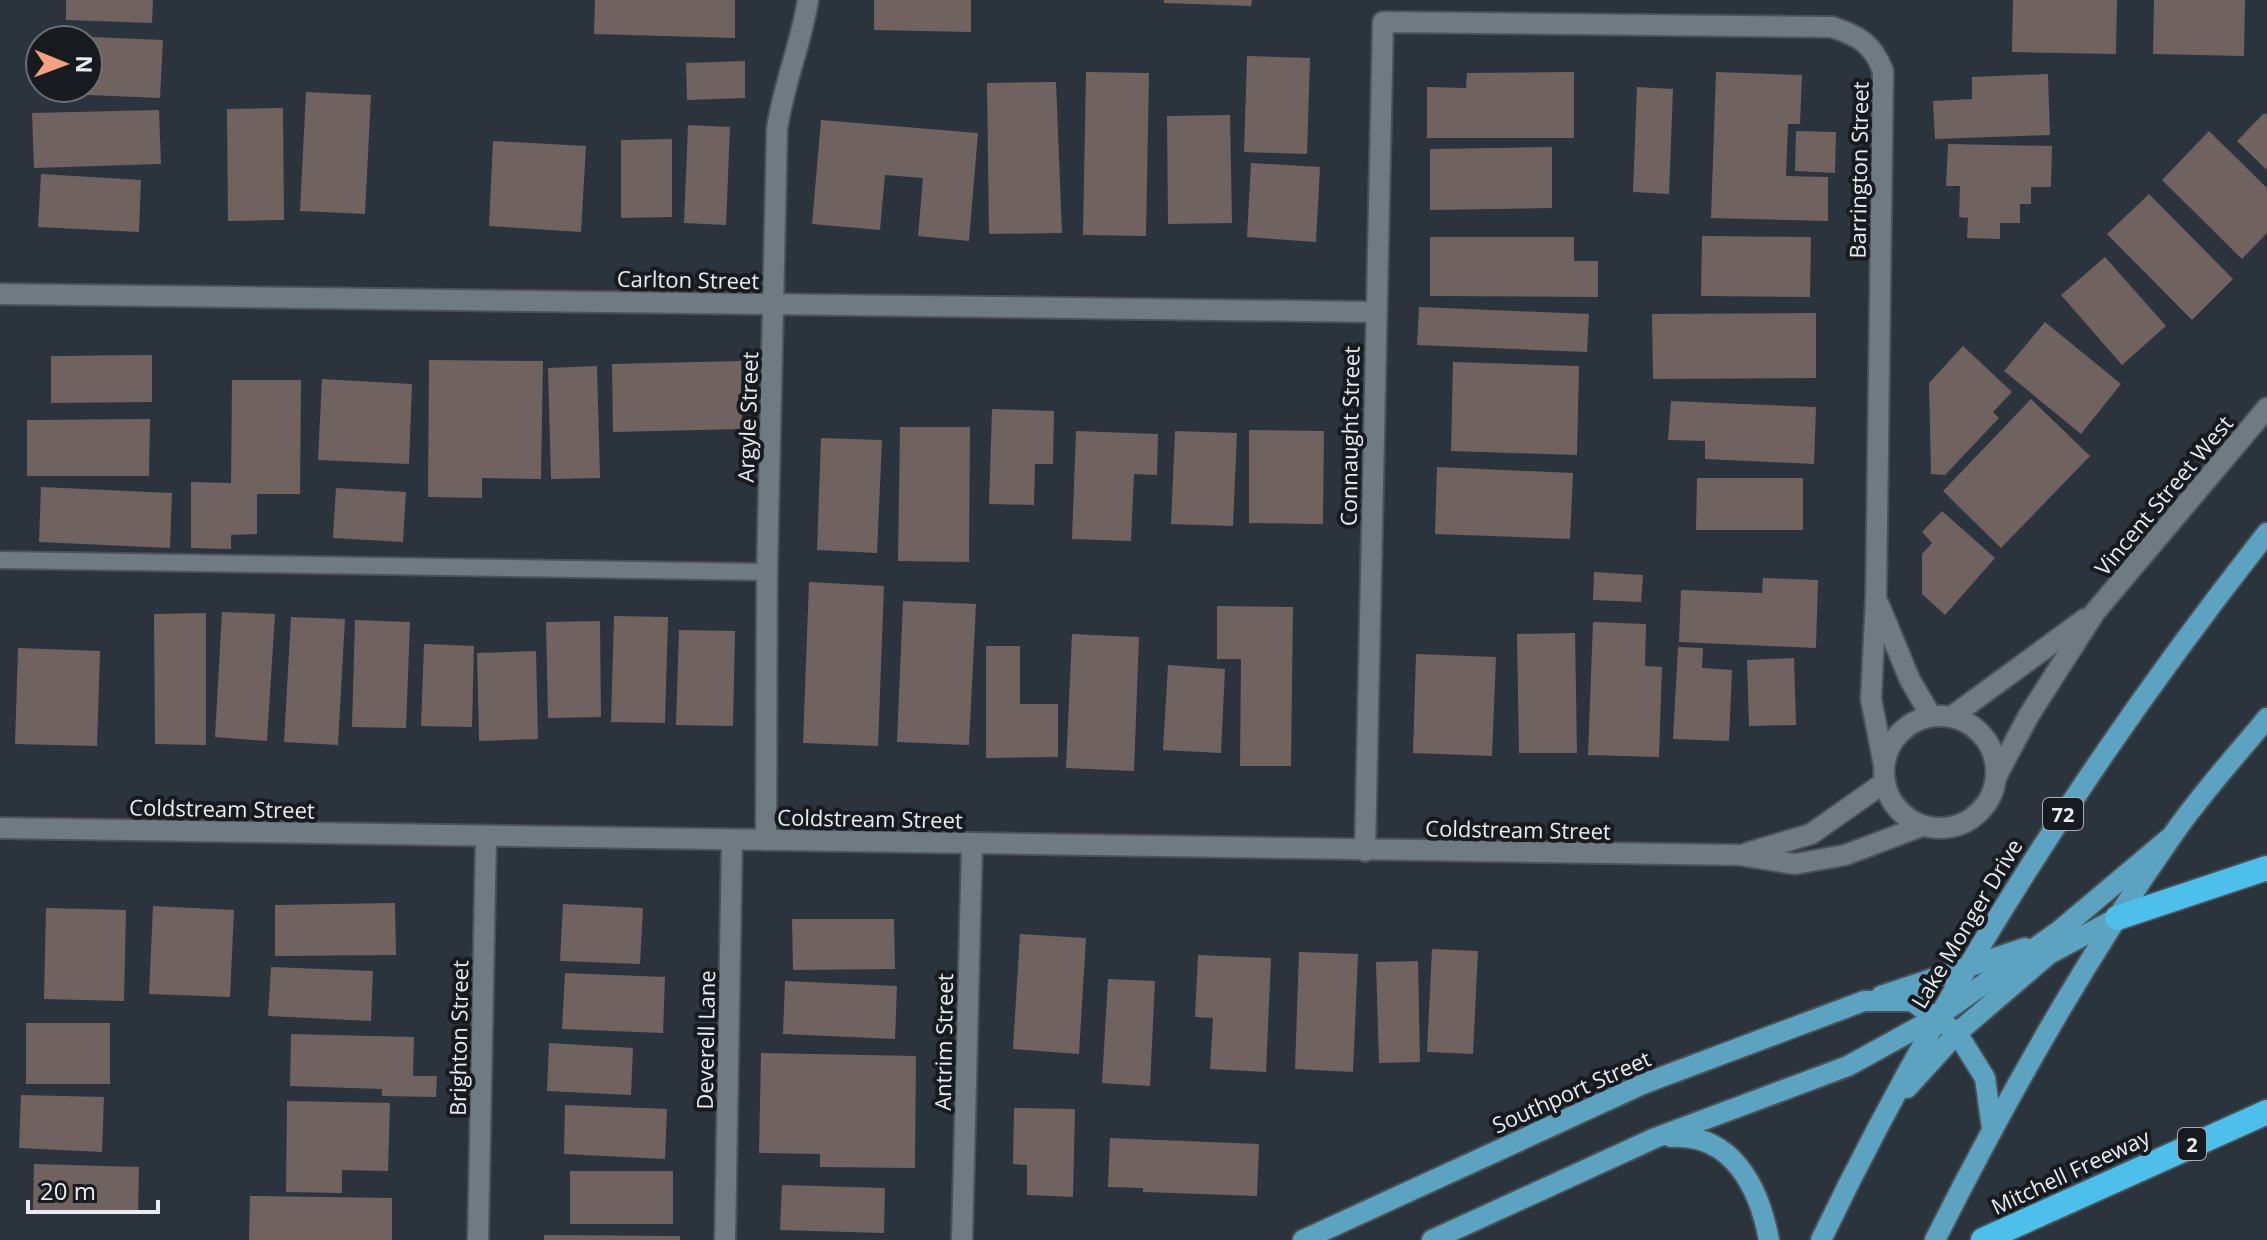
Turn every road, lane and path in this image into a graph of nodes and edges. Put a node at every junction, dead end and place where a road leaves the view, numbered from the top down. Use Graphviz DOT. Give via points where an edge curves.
graph roads {
  1 [pos="808,0"];
  2 [pos="1383,22"];
  3 [pos="0,294"];
  4 [pos="775,304"];
  5 [pos="1376,312"];
  6 [pos="2267,408"];
  7 [pos="2267,533"];
  8 [pos="0,560"];
  9 [pos="767,572"];
  10 [pos="1876,597"];
  11 [pos="2095,612"];
  12 [pos="1941,717"];
  13 [pos="2267,718"];
  14 [pos="1884,774"];
  15 [pos="1996,777"];
  16 [pos="1922,826"];
  17 [pos="0,828"];
  18 [pos="2172,836"];
  19 [pos="486,837"];
  20 [pos="732,840"];
  21 [pos="766,840"];
  22 [pos="972,845"];
  23 [pos="1365,851"];
  24 [pos="1739,855"];
  25 [pos="2267,868"];
  26 [pos="2117,918"];
  27 [pos="2044,942"];
  28 [pos="1966,967"];
  29 [pos="1864,1001"];
  30 [pos="1937,1017"];
  31 [pos="1957,1033"];
  32 [pos="1884,1112"];
  33 [pos="2267,1112"];
  34 [pos="1992,1128"];
  35 [pos="1655,1138"];
  36 [pos="478,1240"];
  37 [pos="725,1240"];
  38 [pos="962,1240"];
  39 [pos="1303,1240"];
  40 [pos="1432,1240"];
  41 [pos="1769,1240"];
  42 [pos="1821,1240"];
  43 [pos="1935,1240"];
  44 [pos="1983,1240"];
  1 -- 4 [label="street, Argyle Street" via="803,32 782,90 777,130"];
  2 -- 5 [label="street, Connaught Street"];
  2 -- 10 [label="street, Barrington Street" via="1832,27 1856,35 1877,54 1883,71"];
  3 -- 4 [label="street, Carlton Street"];
  4 -- 5 [label="street, Carlton Street"];
  4 -- 9 [label="street, Argyle Street"];
  5 -- 23 [label="street, Connaught Street"];
  6 -- 11 [label="street, Vincent Street West"];
  7 -- 28 [label="main road, Lake Monger Drive / 72" via="2082,786"];
  8 -- 9 [label="lane"];
  9 -- 21 [label="street, Argyle Street"];
  10 -- 12 [label="street, Barrington Street" via="1910,680"];
  10 -- 14 [label="street, Barrington Street" via="1871,699"];
  11 -- 12 [label="street, Vincent Street West"];
  11 -- 15 [label="street, Vincent Street West"];
  12 -- 14 [label="street" via="1913,722 1899,733 1889,748"];
  12 -- 15 [label="street" via="1970,725 1985,738"];
  13 -- 18 [label="main road"];
  14 -- 16 [label="street" via="1891,801"];
  14 -- 24 [label="street, Coldstream Street" via="1811,834"];
  15 -- 16 [label="street" via="1984,805 1962,824 1943,829"];
  16 -- 24 [label="street, Coldstream Street" via="1845,855 1795,864"];
  17 -- 19 [label="street, Coldstream Street"];
  18 -- 26 [label="main road"];
  18 -- 27 [label="main road, Southport Street"];
  19 -- 20 [label="street, Coldstream Street"];
  19 -- 36 [label="street, Brighton Street"];
  20 -- 21 [label="street, Coldstream Street"];
  20 -- 37 [label="street, Deverell Lane"];
  21 -- 22 [label="street, Coldstream Street"];
  22 -- 23 [label="street, Coldstream Street"];
  22 -- 38 [label="street, Antrim Street"];
  23 -- 24 [label="street, Coldstream Street"];
  25 -- 26 [label="highway"];
  26 -- 27 [label="main road, Southport Street"];
  26 -- 31 [label="main road" via="2049,954"];
  26 -- 34 [label="main road"];
  27 -- 28 [label="main road, Southport Street"];
  27 -- 30 [label="main road, Southport Street"];
  28 -- 29 [label="main road, Southport Street"];
  28 -- 30 [label="main road, Lake Monger Drive / 72"];
  29 -- 30 [label="main road, Southport Street" via="1912,1001"];
  29 -- 39 [label="main road, Southport Street" via="1643,1084"];
  30 -- 31 [label="main road, Southport Street"];
  30 -- 32 [label="main road, Lake Monger Drive / 72"];
  30 -- 35 [label="main road, Southport Street" via="1848,1066"];
  31 -- 32 [label="main road"];
  31 -- 34 [label="main road, Southport Street" via="1985,1078"];
  32 -- 42 [label="main road, Lake Monger Drive / 72"];
  33 -- 44 [label="highway, Mitchell Freeway / 2"];
  34 -- 43 [label="main road"];
  35 -- 40 [label="main road, Southport Street"];
  35 -- 41 [label="main road" via="1694,1136 1713,1142 1757,1194"];
}
